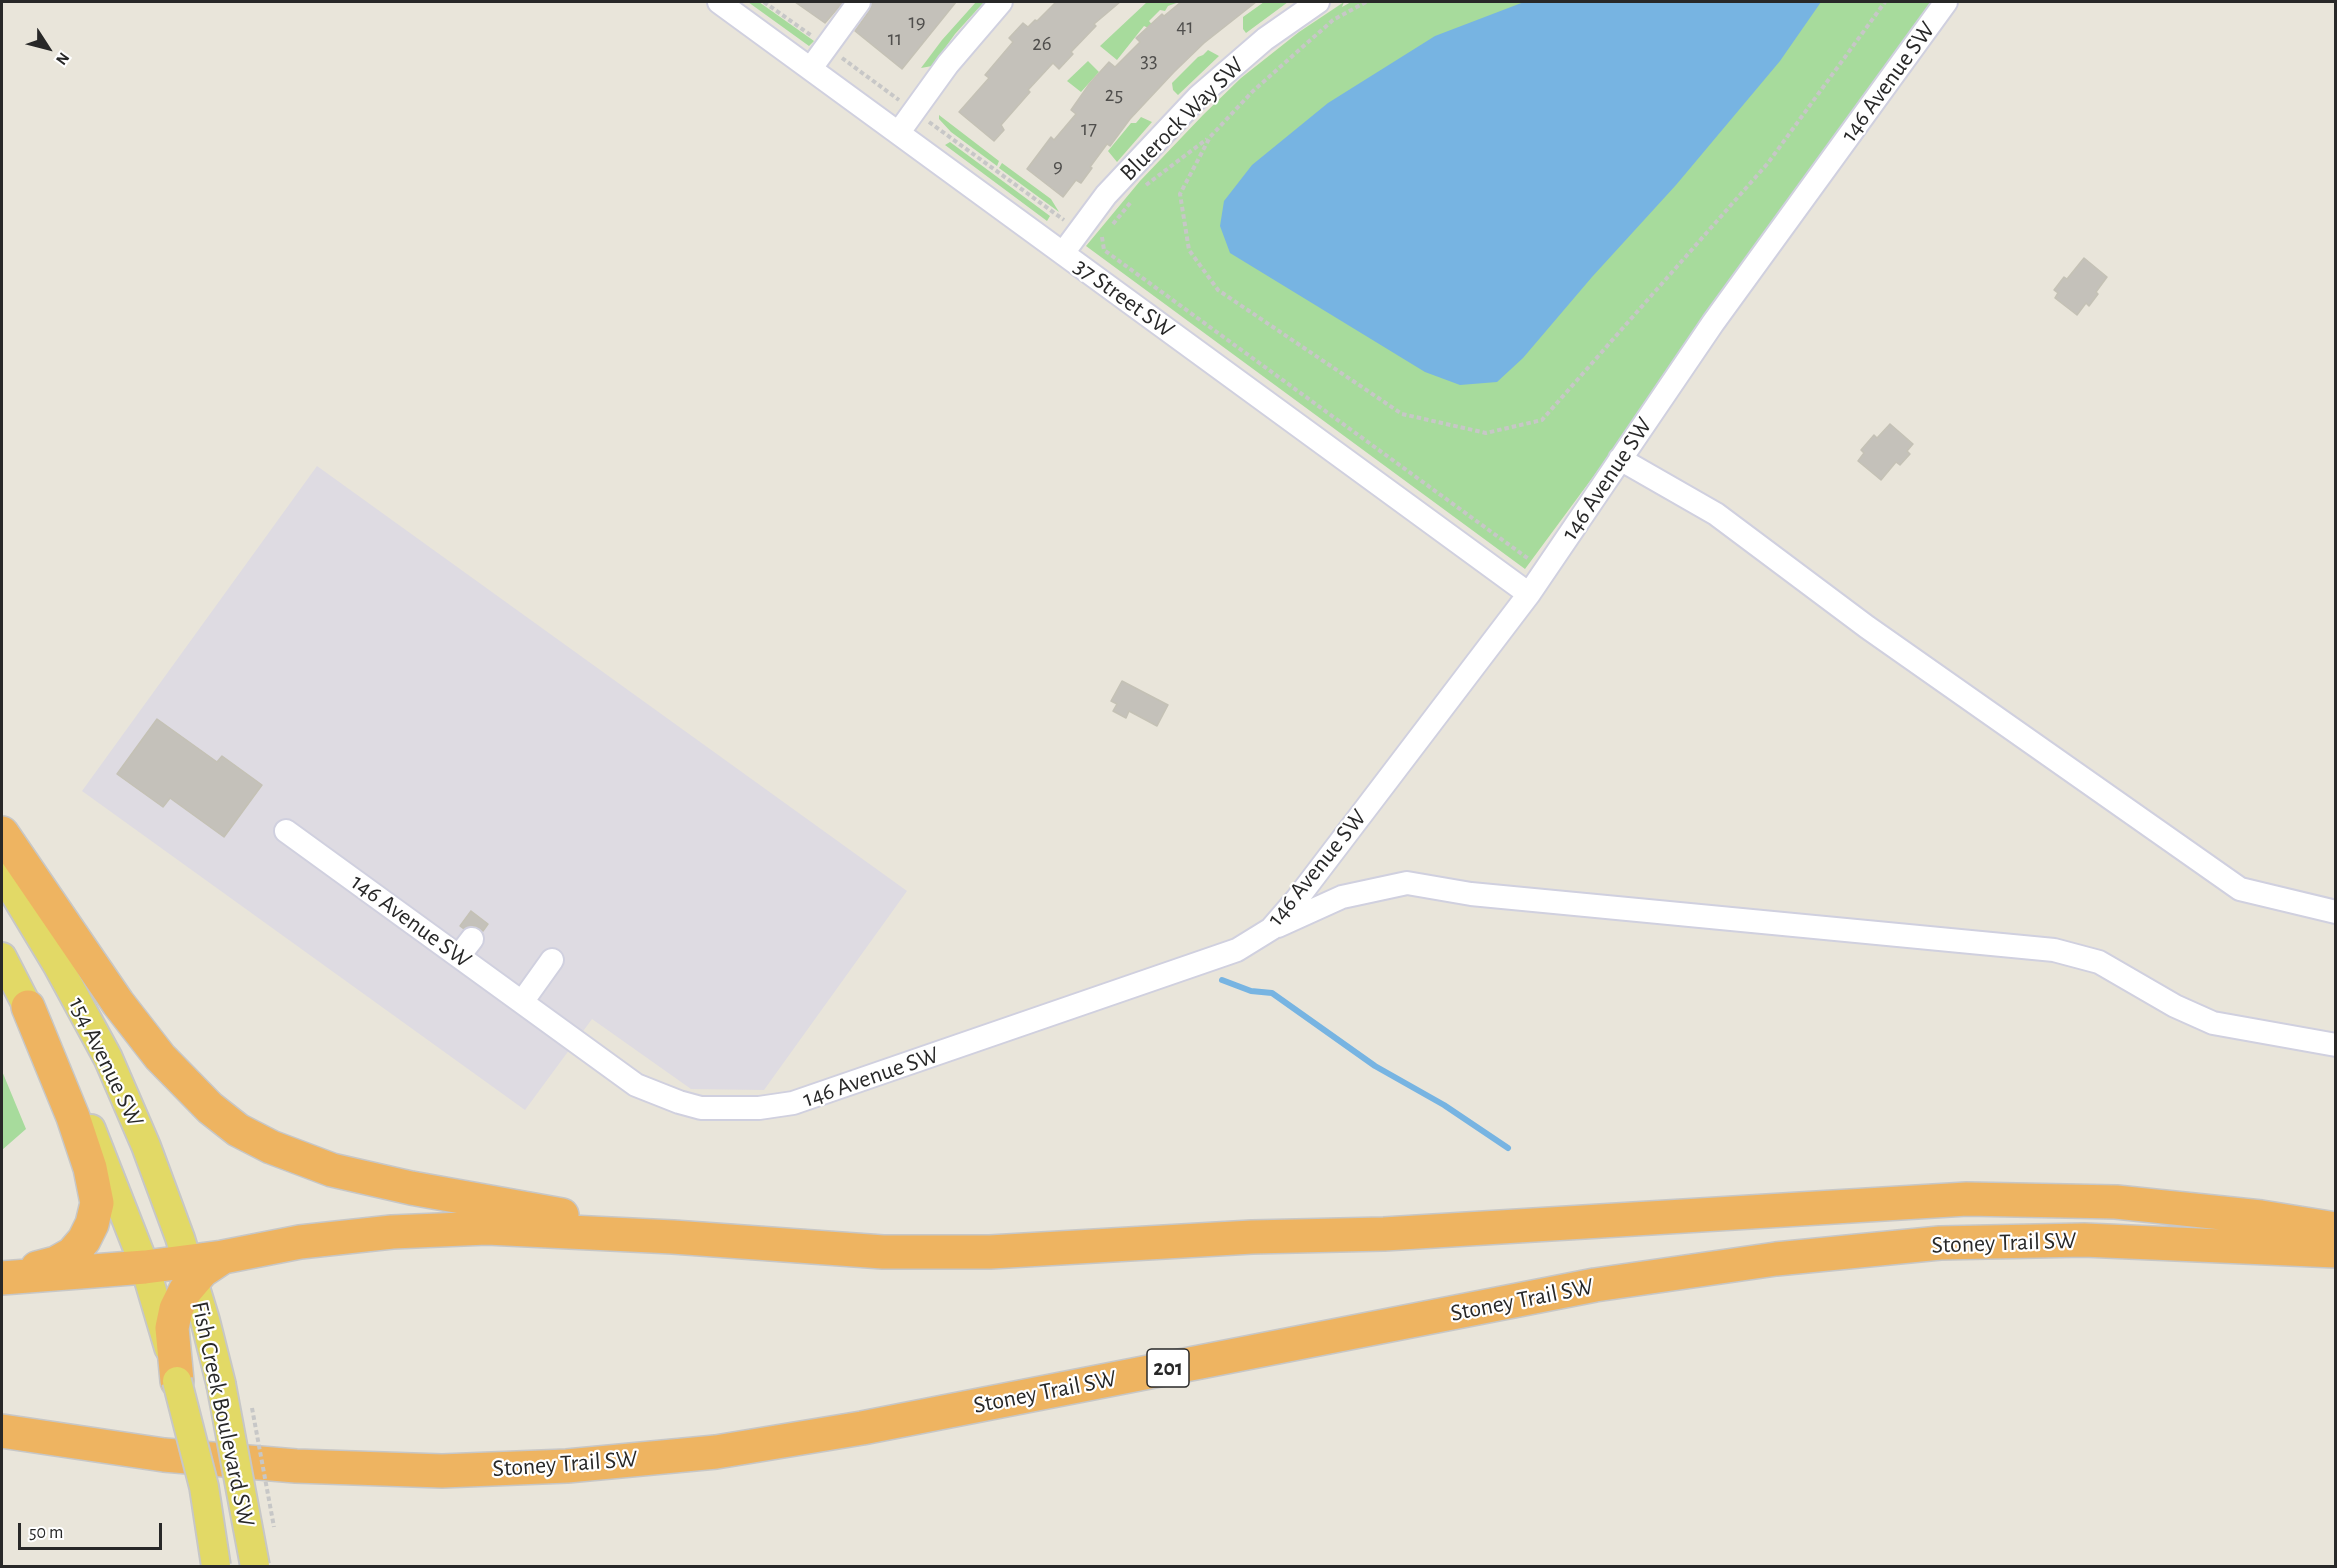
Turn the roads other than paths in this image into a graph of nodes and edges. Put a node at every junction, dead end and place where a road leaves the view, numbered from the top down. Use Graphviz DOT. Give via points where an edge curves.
graph roads {
  1 [pos="719,2"];
  2 [pos="859,2"];
  3 [pos="1001,2"];
  4 [pos="1318,2"];
  5 [pos="1946,2"];
  6 [pos="811,68"];
  7 [pos="899,132"];
  8 [pos="1063,253"];
  9 [pos="1620,459"];
  10 [pos="1529,594"];
  11 [pos="286,831"];
  12 [pos="2,833"];
  13 [pos="2,873"];
  14 [pos="2336,912"];
  15 [pos="1271,929"];
  16 [pos="2,957"];
  17 [pos="552,960"];
  18 [pos="522,1002"];
  19 [pos="28,1007"];
  20 [pos="2336,1045"];
  21 [pos="2336,1229"];
  22 [pos="673,1236"];
  23 [pos="2336,1251"];
  24 [pos="145,1267"];
  25 [pos="190,1271"];
  26 [pos="2,1277"];
  27 [pos="177,1381"];
  28 [pos="2,1431"];
  29 [pos="216,1566"];
  30 [pos="255,1566"];
  1 -- 6 [label="street, 37 Street SW"];
  2 -- 6 [label="street"];
  3 -- 7 [label="street" via="948,64"];
  4 -- 8 [label="street, Bluerock Way SW" via="1265,39 1199,96 1104,198"];
  5 -- 9 [label="street, 146 Avenue SW" via="1713,322"];
  6 -- 7 [label="street, 37 Street SW"];
  7 -- 8 [label="street, 37 Street SW"];
  8 -- 10 [label="street, 37 Street SW"];
  9 -- 10 [label="street, 146 Avenue SW"];
  9 -- 14 [label="street" via="1716,514 1868,627 2240,889"];
  10 -- 15 [label="street, 146 Avenue SW"];
  11 -- 18 [label="street, 146 Avenue SW" via="466,948"];
  12 -- 22 [label="highway" via="118,1003 160,1057 210,1108 238,1130 332,1170"];
  13 -- 25 [label="main road, 154 Avenue SW" via="108,1058 146,1146"];
  15 -- 18 [label="street, 146 Avenue SW" via="1237,950 819,1096 759,1108 701,1108 636,1085"];
  15 -- 20 [label="street" via="1342,897 1407,883 1471,894 2054,950 2099,962 2213,1023"];
  16 -- 19 [label="main road, 154 Avenue SW"];
  17 -- 18 [label="street"];
  19 -- 24 [label="main road, 154 Avenue SW" via="85,1114"];
  19 -- 26 [label="highway" via="73,1117 97,1203 92,1224 72,1254 56,1263"];
  21 -- 22 [label="highway" via="2116,1202 1966,1199 1384,1234 1252,1237 990,1252 883,1252"];
  22 -- 25 [label="highway" via="487,1228 392,1232 223,1257"];
  23 -- 28 [label="highway, Stoney Trail SW / 201" via="2084,1240 1940,1244 1776,1259 1595,1285 862,1428 716,1452 567,1466 442,1471 296,1466 164,1455"];
  24 -- 25 [label="highway"];
  24 -- 26 [label="highway"];
  24 -- 27 [label="main road, Fish Creek Boulevard SW"];
  25 -- 27 [label="highway" via="172,1328"];
  25 -- 30 [label="main road, Fish Creek Boulevard SW, bridge" via="221,1384"];
  27 -- 29 [label="main road, Fish Creek Boulevard SW, bridge" via="204,1487"];
}
